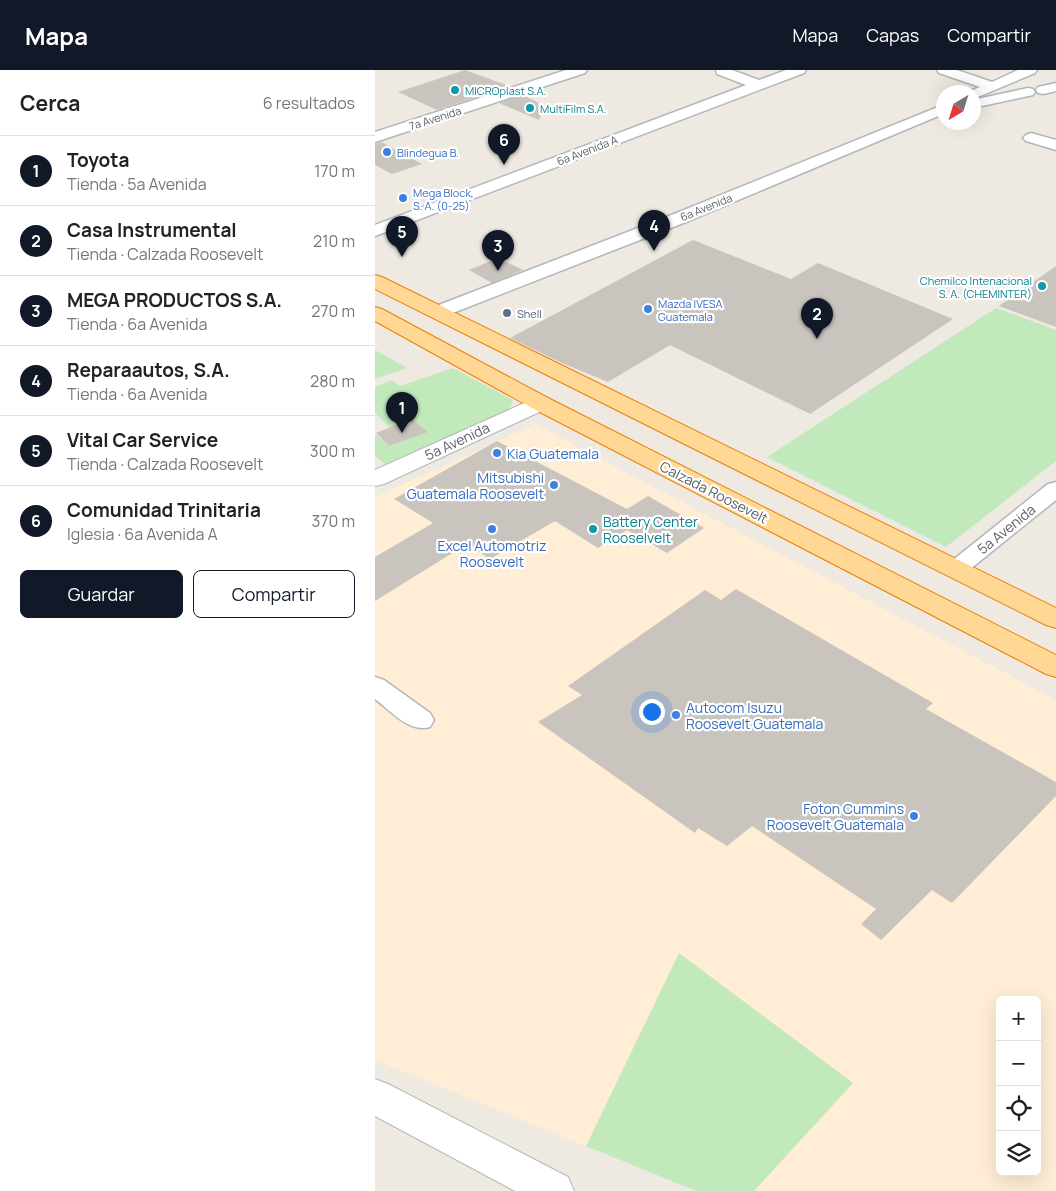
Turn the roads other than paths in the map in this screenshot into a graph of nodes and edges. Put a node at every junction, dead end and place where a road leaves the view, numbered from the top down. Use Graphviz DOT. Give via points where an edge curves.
graph roads {
  1 [pos="580,70"];
  2 [pos="799,70"];
  3 [pos="945,70"];
  4 [pos="1030,70"];
  5 [pos="722,71"];
  6 [pos="759,85"];
  7 [pos="991,86"];
  8 [pos="981,91"];
  9 [pos="1028,92"];
  10 [pos="981,102"];
  11 [pos="936,112"];
  12 [pos="375,137"];
  13 [pos="1031,138"];
  14 [pos="1056,145"];
  15 [pos="375,231"];
  16 [pos="375,281"];
  17 [pos="375,300"];
  18 [pos="375,312"];
  19 [pos="438,312"];
  20 [pos="540,403"];
  21 [pos="375,479"];
  22 [pos="1056,489"];
  23 [pos="956,569"];
  24 [pos="1056,619"];
  25 [pos="1056,636"];
  26 [pos="1056,667"];
  27 [pos="380,697"];
  28 [pos="421,720"];
  29 [pos="375,1096"];
  30 [pos="554,1191"];
  1 -- 12 [label="street, 7a Avenida"];
  2 -- 6 [label="street, 6a Avenida A"];
  3 -- 7 [label="street"];
  4 -- 7 [label="street"];
  5 -- 6 [label="street"];
  6 -- 15 [label="street, 6a Avenida A"];
  7 -- 8 [label="street"];
  9 -- 10 [label="street"];
  11 -- 19 [label="street, 6a Avenida" via="680,218"];
  13 -- 14 [label="street"];
  16 -- 19 [label="highway"];
  17 -- 19 [label="highway" via="407,315"];
  18 -- 20 [label="highway, Calzada Roosevelt"];
  19 -- 23 [label="highway"];
  20 -- 21 [label="street, 5a Avenida"];
  20 -- 25 [label="highway" via="565,396 592,403 1021,622"];
  20 -- 26 [label="highway, Calzada Roosevelt"];
  22 -- 23 [label="street, 5a Avenida"];
  23 -- 24 [label="highway"];
  27 -- 28 [label="street"];
  29 -- 30 [label="street"];
}
